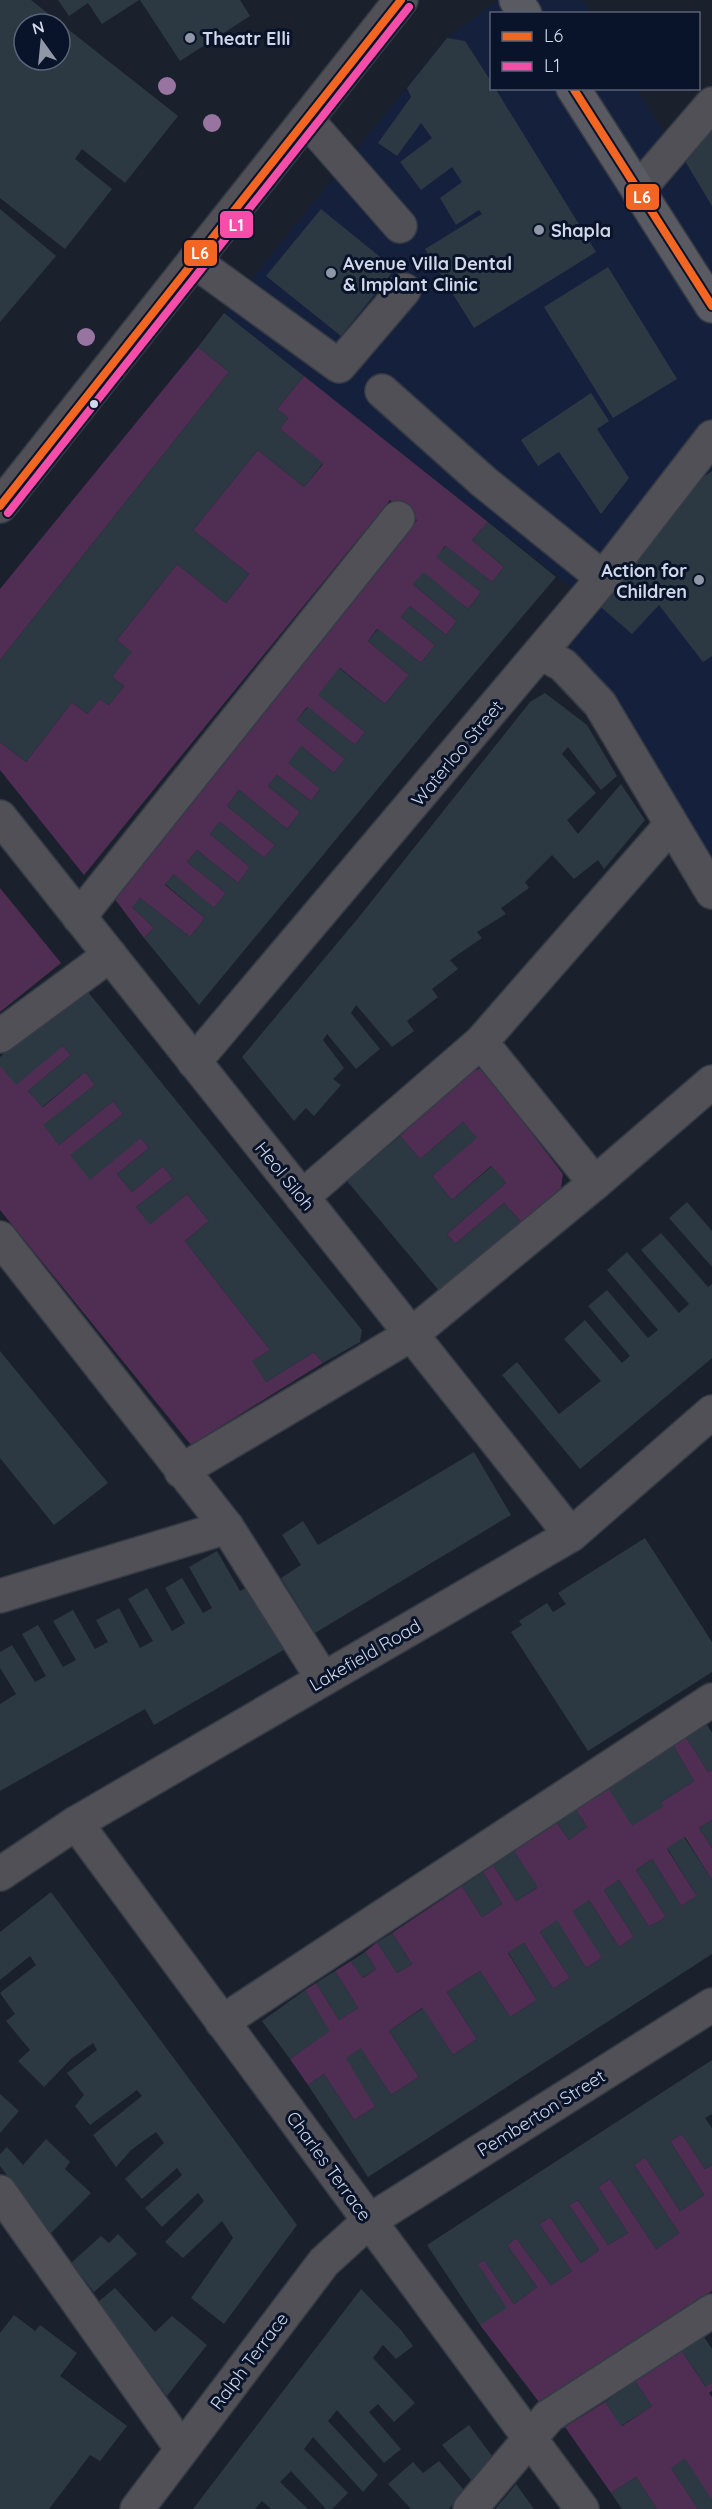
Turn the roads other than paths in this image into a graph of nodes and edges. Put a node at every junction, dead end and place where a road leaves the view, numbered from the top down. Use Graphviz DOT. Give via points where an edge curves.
graph roads {
  1 [pos="401,0"];
  2 [pos="574,90"];
  3 [pos="712,104"];
  4 [pos="307,120"];
  5 [pos="638,190"];
  6 [pos="400,226"];
  7 [pos="194,261"];
  8 [pos="404,290"];
  9 [pos="712,306"];
  10 [pos="382,391"];
  11 [pos="712,437"];
  12 [pos="0,506"];
  13 [pos="398,518"];
  14 [pos="603,578"];
  15 [pos="541,653"];
  16 [pos="0,817"];
  17 [pos="671,825"];
  18 [pos="712,892"];
  19 [pos="80,916"];
  20 [pos="110,955"];
  21 [pos="0,1036"];
  22 [pos="481,1042"];
  23 [pos="194,1062"];
  24 [pos="712,1082"];
  25 [pos="595,1183"];
  26 [pos="302,1197"];
  27 [pos="0,1238"];
  28 [pos="411,1335"];
  29 [pos="712,1412"];
  30 [pos="182,1471"];
  31 [pos="227,1527"];
  32 [pos="571,1535"];
  33 [pos="0,1596"];
  34 [pos="323,1679"];
  35 [pos="712,1700"];
  36 [pos="76,1823"];
  37 [pos="1,1869"];
  38 [pos="712,2005"];
  39 [pos="222,2022"];
  40 [pos="0,2192"];
  41 [pos="369,2221"];
  42 [pos="712,2311"];
  43 [pos="529,2438"];
  44 [pos="182,2449"];
  45 [pos="137,2509"];
  46 [pos="470,2509"];
  47 [pos="582,2509"];
  1 -- 4 [label="street"];
  2 -- 5 [label="main road"];
  3 -- 5 [label="street"];
  4 -- 6 [label="street"];
  4 -- 7 [label="street"];
  5 -- 9 [label="main road"];
  7 -- 8 [label="street" via="339,366"];
  7 -- 12 [label="street"];
  10 -- 14 [label="street" via="484,482"];
  11 -- 14 [label="street, Waterloo Street"];
  13 -- 19 [label="street"];
  14 -- 15 [label="street, Waterloo Street"];
  15 -- 17 [label="street" via="562,665 600,704"];
  15 -- 23 [label="street, Waterloo Street"];
  16 -- 19 [label="street, Heol Siloh"];
  17 -- 18 [label="street"];
  17 -- 22 [label="street"];
  19 -- 20 [label="street, Heol Siloh"];
  20 -- 21 [label="street"];
  20 -- 23 [label="street, Heol Siloh"];
  22 -- 25 [label="street"];
  22 -- 26 [label="street"];
  23 -- 26 [label="street, Heol Siloh"];
  24 -- 25 [label="street"];
  25 -- 28 [label="street"];
  26 -- 28 [label="street, Heol Siloh"];
  27 -- 30 [label="street"];
  28 -- 30 [label="street"];
  28 -- 32 [label="street, Heol Siloh"];
  29 -- 32 [label="street, Lakefield Road"];
  30 -- 31 [label="street"];
  31 -- 33 [label="street"];
  31 -- 34 [label="street"];
  32 -- 34 [label="street, Lakefield Road"];
  34 -- 36 [label="street, Lakefield Road"];
  35 -- 39 [label="street"];
  36 -- 37 [label="street, Lakefield Road"];
  36 -- 39 [label="street, Charles Terrace"];
  38 -- 41 [label="street, Pemberton Street"];
  39 -- 41 [label="street, Charles Terrace"];
  40 -- 44 [label="street"];
  41 -- 43 [label="street, Charles Terrace"];
  41 -- 44 [label="street, Ralph Terrace" via="324,2262"];
  42 -- 43 [label="street" via="549,2416"];
  43 -- 46 [label="street"];
  43 -- 47 [label="street, Charles Terrace"];
  44 -- 45 [label="street, Ralph Terrace"];
}
